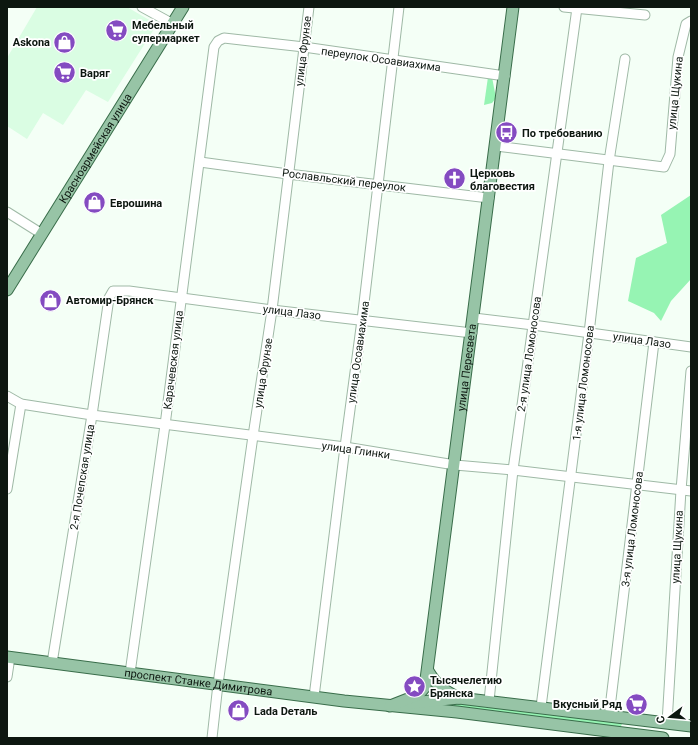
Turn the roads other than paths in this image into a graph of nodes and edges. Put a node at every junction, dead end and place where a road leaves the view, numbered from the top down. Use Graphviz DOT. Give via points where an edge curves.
graph roads {
  1 [pos="142,7"];
  2 [pos="183,7"];
  3 [pos="309,7"];
  4 [pos="399,7"];
  5 [pos="514,7"];
  6 [pos="564,7"];
  7 [pos="578,8"];
  8 [pos="645,15"];
  9 [pos="691,21"];
  10 [pos="173,24"];
  11 [pos="214,47"];
  12 [pos="304,47"];
  13 [pos="625,59"];
  14 [pos="393,60"];
  15 [pos="505,76"];
  16 [pos="496,146"];
  17 [pos="558,154"];
  18 [pos="609,161"];
  19 [pos="200,162"];
  20 [pos="288,174"];
  21 [pos="378,184"];
  22 [pos="489,198"];
  23 [pos="7,212"];
  24 [pos="42,234"];
  25 [pos="7,290"];
  26 [pos="113,291"];
  27 [pos="181,298"];
  28 [pos="272,310"];
  29 [pos="474,318"];
  30 [pos="362,320"];
  31 [pos="533,325"];
  32 [pos="472,333"];
  33 [pos="589,333"];
  34 [pos="654,342"];
  35 [pos="691,347"];
  36 [pos="691,371"];
  37 [pos="7,396"];
  38 [pos="21,404"];
  39 [pos="92,415"];
  40 [pos="165,425"];
  41 [pos="253,436"];
  42 [pos="345,447"];
  43 [pos="455,465"];
  44 [pos="513,470"];
  45 [pos="570,477"];
  46 [pos="638,484"];
  47 [pos="7,489"];
  48 [pos="681,490"];
  49 [pos="691,491"];
  50 [pos="8,657"];
  51 [pos="52,663"];
  52 [pos="428,671"];
  53 [pos="130,673"];
  54 [pos="7,677"];
  55 [pos="218,684"];
  56 [pos="314,697"];
  57 [pos="459,698"];
  58 [pos="438,700"];
  59 [pos="489,701"];
  60 [pos="390,706"];
  61 [pos="541,707"];
  62 [pos="457,712"];
  63 [pos="609,716"];
  64 [pos="628,718"];
  65 [pos="668,723"];
  66 [pos="691,726"];
  67 [pos="625,736"];
  68 [pos="212,738"];
  69 [pos="663,738"];
  1 -- 10 [label="street"];
  2 -- 10 [label="main road, Красноармейская улица"];
  3 -- 12 [label="street, улица Фрунзе"];
  4 -- 14 [label="street, улица Осоавиахима"];
  5 -- 15 [label="main road, улица Пересвета"];
  6 -- 7 [label="street"];
  7 -- 8 [label="street"];
  7 -- 17 [label="street, 2-я улица Ломоносова"];
  9 -- 18 [label="street, улица Щукина" via="686,24 678,57 670,154 664,167"];
  10 -- 24 [label="main road, Красноармейская улица"];
  11 -- 12 [label="street, переулок Осоавиахима" via="224,38"];
  11 -- 19 [label="street, Карачевская улица"];
  12 -- 14 [label="street, переулок Осоавиахима"];
  12 -- 20 [label="street, улица Фрунзе"];
  13 -- 18 [label="street, 1-я улица Ломоносова"];
  14 -- 15 [label="street, переулок Осоавиахима"];
  14 -- 21 [label="street, улица Осоавиахима"];
  15 -- 16 [label="main road, улица Пересвета"];
  16 -- 17 [label="street"];
  16 -- 22 [label="main road, улица Пересвета"];
  17 -- 18 [label="street"];
  17 -- 31 [label="street, 2-я улица Ломоносова"];
  18 -- 33 [label="street, 1-я улица Ломоносова"];
  19 -- 20 [label="street, Рославльский переулок"];
  19 -- 27 [label="street, Карачевская улица"];
  20 -- 21 [label="street, Рославльский переулок"];
  20 -- 28 [label="street, улица Фрунзе"];
  21 -- 22 [label="street, Рославльский переулок"];
  21 -- 30 [label="street, улица Осоавиахима"];
  22 -- 29 [label="main road, улица Пересвета"];
  23 -- 24 [label="street"];
  24 -- 25 [label="main road, Красноармейская улица"];
  26 -- 27 [label="street, улица Лазо"];
  26 -- 39 [label="street, 2-я Почепская улица" via="109,298"];
  27 -- 28 [label="street, улица Лазо"];
  27 -- 40 [label="street, Карачевская улица"];
  28 -- 30 [label="street, улица Лазо"];
  28 -- 41 [label="street, улица Фрунзе"];
  29 -- 31 [label="street, улица Лазо"];
  29 -- 32 [label="main road, улица Пересвета"];
  30 -- 32 [label="street, улица Лазо"];
  30 -- 42 [label="street, улица Осоавиахима"];
  31 -- 33 [label="street, улица Лазо"];
  31 -- 44 [label="street, 2-я улица Ломоносова"];
  32 -- 43 [label="main road, улица Пересвета"];
  33 -- 34 [label="street, улица Лазо"];
  33 -- 45 [label="street, 1-я улица Ломоносова"];
  34 -- 35 [label="street, улица Лазо"];
  34 -- 46 [label="street, 3-я улица Ломоносова"];
  36 -- 48 [label="street, улица Щукина"];
  37 -- 38 [label="street"];
  38 -- 39 [label="street, улица Глинки"];
  38 -- 47 [label="street"];
  39 -- 40 [label="street, улица Глинки"];
  39 -- 51 [label="street, 2-я Почепская улица"];
  40 -- 41 [label="street, улица Глинки"];
  40 -- 53 [label="street, Карачевская улица"];
  41 -- 42 [label="street, улица Глинки"];
  41 -- 55 [label="street, улица Фрунзе"];
  42 -- 43 [label="street, улица Глинки"];
  42 -- 56 [label="street, улица Осоавиахима"];
  43 -- 44 [label="street, улица Глинки"];
  43 -- 52 [label="main road, улица Пересвета"];
  44 -- 45 [label="street, улица Глинки"];
  44 -- 59 [label="street, 2-я улица Ломоносова"];
  45 -- 46 [label="street, улица Глинки"];
  45 -- 61 [label="street, 1-я улица Ломоносова"];
  46 -- 48 [label="street, улица Глинки"];
  46 -- 63 [label="street, 3-я улица Ломоносова"];
  48 -- 49 [label="street, улица Глинки"];
  48 -- 65 [label="street, улица Щукина"];
  50 -- 51 [label="main road, проспект Станке Димитрова"];
  50 -- 54 [label="street"];
  51 -- 53 [label="main road, проспект Станке Димитрова"];
  52 -- 57 [label="main road" via="439,687"];
  52 -- 58 [label="main road"];
  52 -- 60 [label="main road, улица Пересвета" via="425,686 418,695"];
  53 -- 55 [label="main road, проспект Станке Димитрова"];
  55 -- 56 [label="main road, проспект Станке Димитрова"];
  55 -- 68 [label="street, улица Фрунзе"];
  56 -- 60 [label="main road, проспект Станке Димитрова"];
  57 -- 58 [label="main road, проспект Станке Димитрова"];
  57 -- 59 [label="main road, проспект Станке Димитрова"];
  58 -- 60 [label="main road, проспект Станке Димитрова"];
  58 -- 62 [label="main road" via="442,705"];
  59 -- 61 [label="main road, проспект Станке Димитрова"];
  60 -- 62 [label="main road, проспект Станке Димитрова"];
  61 -- 63 [label="main road, проспект Станке Димитрова"];
  62 -- 67 [label="main road, проспект Станке Димитрова"];
  63 -- 64 [label="main road, проспект Станке Димитрова"];
  64 -- 65 [label="main road, проспект Станке Димитрова"];
  64 -- 67 [label="street"];
  65 -- 66 [label="main road, проспект Станке Димитрова"];
  67 -- 69 [label="main road, проспект Станке Димитрова"];
}
